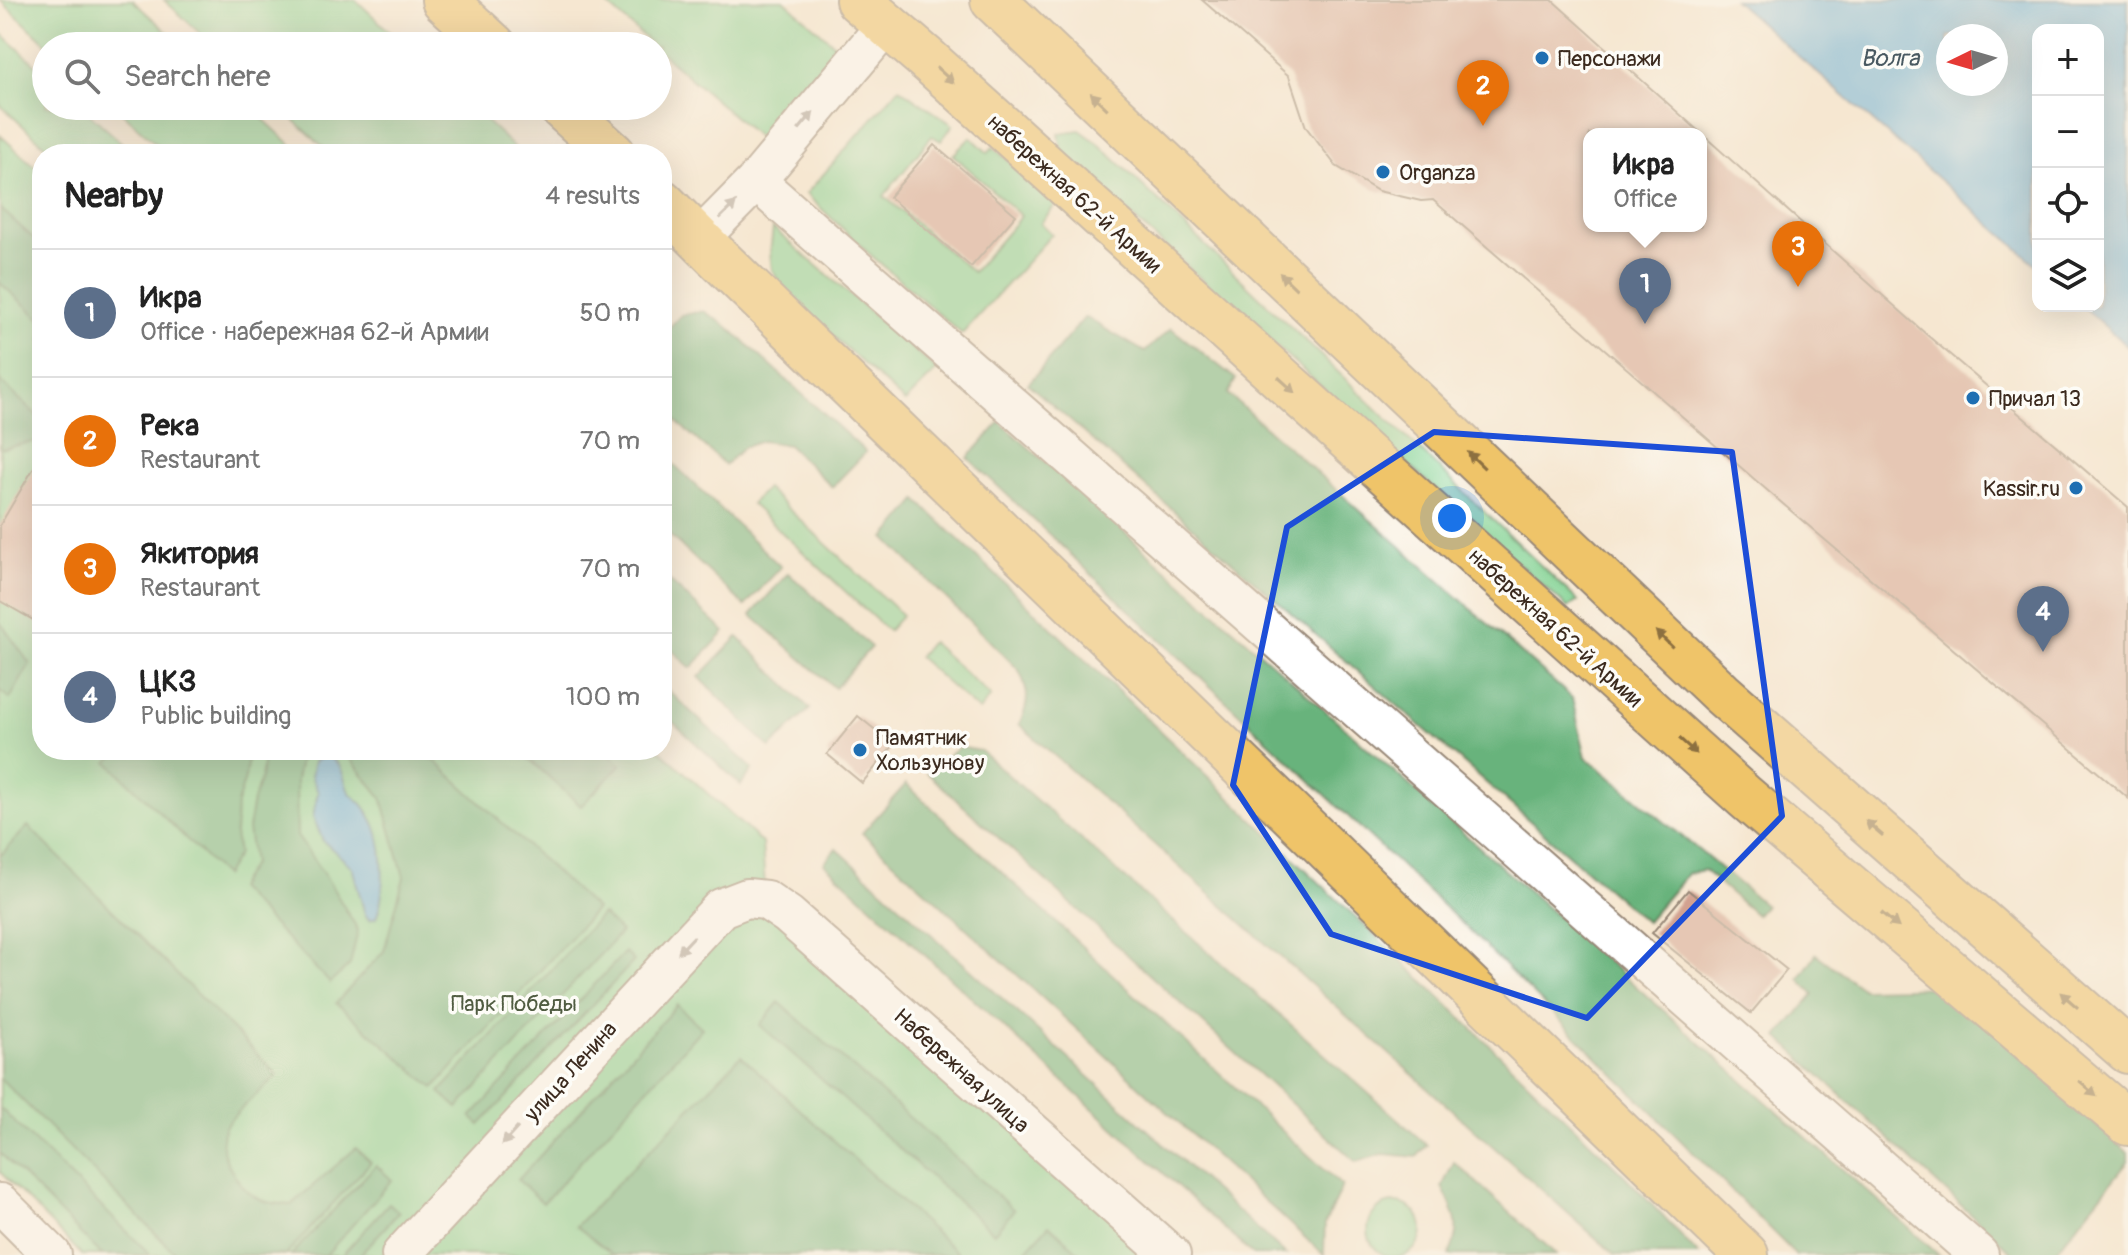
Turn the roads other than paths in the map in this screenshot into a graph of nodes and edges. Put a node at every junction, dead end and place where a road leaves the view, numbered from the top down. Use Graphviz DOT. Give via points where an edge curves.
graph roads {
  1 [pos="444,0"];
  2 [pos="993,0"];
  3 [pos="872,12"];
  4 [pos="479,32"];
  5 [pos="575,120"];
  6 [pos="602,144"];
  7 [pos="756,181"];
  8 [pos="672,212"];
  9 [pos="699,239"];
  10 [pos="747,898"];
  11 [pos="2128,1051"];
  12 [pos="2128,1123"];
  13 [pos="0,1203"];
  14 [pos="51,1255"];
  15 [pos="401,1255"];
  16 [pos="1171,1255"];
  17 [pos="1746,1255"];
  18 [pos="1979,1255"];
  1 -- 4 [label="main road"];
  11 -- 2 [label="main road, one-way" via="1721,693"];
  7 -- 3 [label="street, one-way"];
  3 -- 12 [label="main road, набережная 62-й Армии, one-way" via="1745,797"];
  5 -- 6 [label="main road"];
  9 -- 7 [label="street, one-way"];
  7 -- 18 [label="street"];
  8 -- 9 [label="main road"];
  9 -- 17 [label="main road"];
  10 -- 15 [label="street, улица Ленина, one-way" via="721,908"];
  10 -- 16 [label="street, Набережная улица" via="766,900 788,915"];
  13 -- 14 [label="street"];
}
